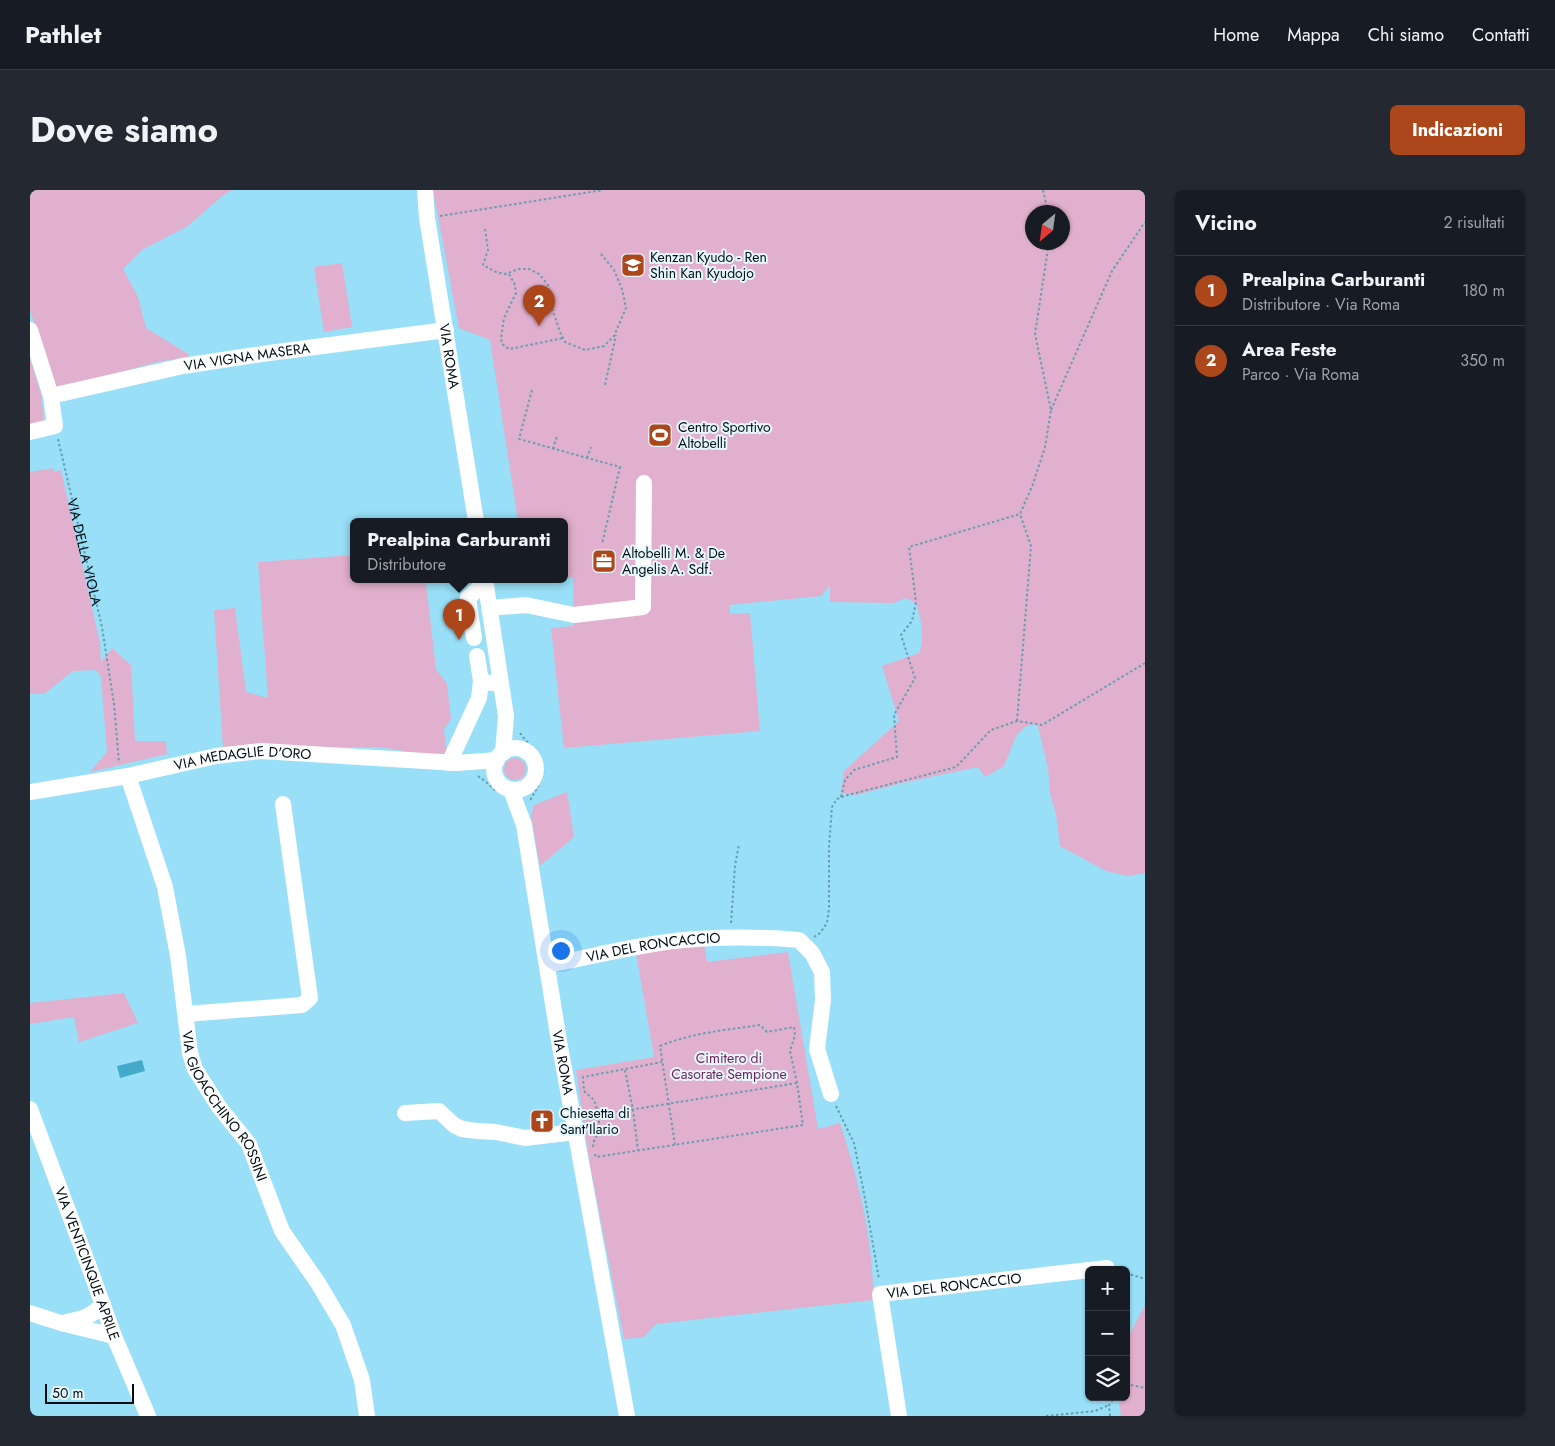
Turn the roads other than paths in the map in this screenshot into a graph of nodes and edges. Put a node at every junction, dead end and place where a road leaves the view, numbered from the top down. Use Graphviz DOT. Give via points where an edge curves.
graph roads {
  1 [pos="425,190"];
  2 [pos="30,330"];
  3 [pos="446,330"];
  4 [pos="51,396"];
  5 [pos="30,432"];
  6 [pos="644,483"];
  7 [pos="476,518"];
  8 [pos="483,583"];
  9 [pos="485,583"];
  10 [pos="489,608"];
  11 [pos="474,638"];
  12 [pos="477,656"];
  13 [pos="481,681"];
  14 [pos="500,686"];
  15 [pos="506,716"];
  16 [pos="528,753"];
  17 [pos="500,756"];
  18 [pos="453,763"];
  19 [pos="124,777"];
  20 [pos="530,785"];
  21 [pos="503,788"];
  22 [pos="30,792"];
  23 [pos="283,804"];
  24 [pos="524,825"];
  25 [pos="548,965"];
  26 [pos="186,1014"];
  27 [pos="831,1094"];
  28 [pos="30,1109"];
  29 [pos="405,1113"];
  30 [pos="575,1132"];
  31 [pos="1085,1270"];
  32 [pos="103,1305"];
  33 [pos="30,1314"];
  34 [pos="61,1323"];
  35 [pos="114,1336"];
  36 [pos="148,1416"];
  37 [pos="367,1416"];
  38 [pos="626,1416"];
  39 [pos="898,1416"];
  1 -- 3 [label="street, VIA ROMA"];
  2 -- 4 [label="street"];
  3 -- 4 [label="street, VIA VIGNA MASERA" via="183,366"];
  3 -- 7 [label="street, VIA ROMA"];
  4 -- 5 [label="street" via="55,426"];
  6 -- 10 [label="street" via="643,608 574,615 526,606"];
  8 -- 11 [label="street" via="468,598"];
  9 -- 10 [label="street, VIA ROMA"];
  10 -- 14 [label="street, VIA ROMA"];
  12 -- 13 [label="street"];
  13 -- 14 [label="street"];
  13 -- 18 [label="street" via="479,698"];
  14 -- 15 [label="street, VIA ROMA"];
  15 -- 16 [label="street, VIA ROMA"];
  15 -- 17 [label="street, VIA ROMA"];
  16 -- 17 [label="street" via="515,748"];
  16 -- 20 [label="street, VIA ROMA" via="536,765"];
  17 -- 18 [label="street, VIA MEDAGLIE D'ORO"];
  17 -- 21 [label="street, VIA ROMA" via="494,767"];
  18 -- 19 [label="street, VIA MEDAGLIE D'ORO" via="261,750 216,756"];
  18 -- 21 [label="street, VIA MEDAGLIE D'ORO"];
  19 -- 22 [label="street, VIA MEDAGLIE D'ORO"];
  19 -- 26 [label="street, VIA GIOACCHINO ROSSINI" via="165,887"];
  20 -- 21 [label="street" via="518,790"];
  20 -- 24 [label="street, VIA ROMA"];
  21 -- 24 [label="street, VIA ROMA"];
  23 -- 26 [label="street" via="310,998 302,1005"];
  24 -- 25 [label="street, VIA ROMA"];
  25 -- 27 [label="street, VIA DEL RONCACCIO" via="683,940 741,936 799,940 812,953 822,972 823,1000 817,1049"];
  25 -- 30 [label="street, VIA ROMA"];
  26 -- 37 [label="street, VIA GIOACCHINO ROSSINI" via="194,1070 249,1144 282,1231 344,1325 362,1380"];
  28 -- 32 [label="street, VIA VENTICINQUE APRILE"];
  29 -- 30 [label="street" via="439,1110 454,1125 462,1128 525,1138"];
  30 -- 38 [label="street, VIA ROMA"];
  31 -- 39 [label="street, VIA DEL RONCACCIO" via="880,1294"];
  32 -- 34 [label="street" via="83,1319"];
  32 -- 35 [label="street, VIA VENTICINQUE APRILE"];
  33 -- 34 [label="street"];
  34 -- 35 [label="street"];
  35 -- 36 [label="street, VIA VENTICINQUE APRILE"];
}
